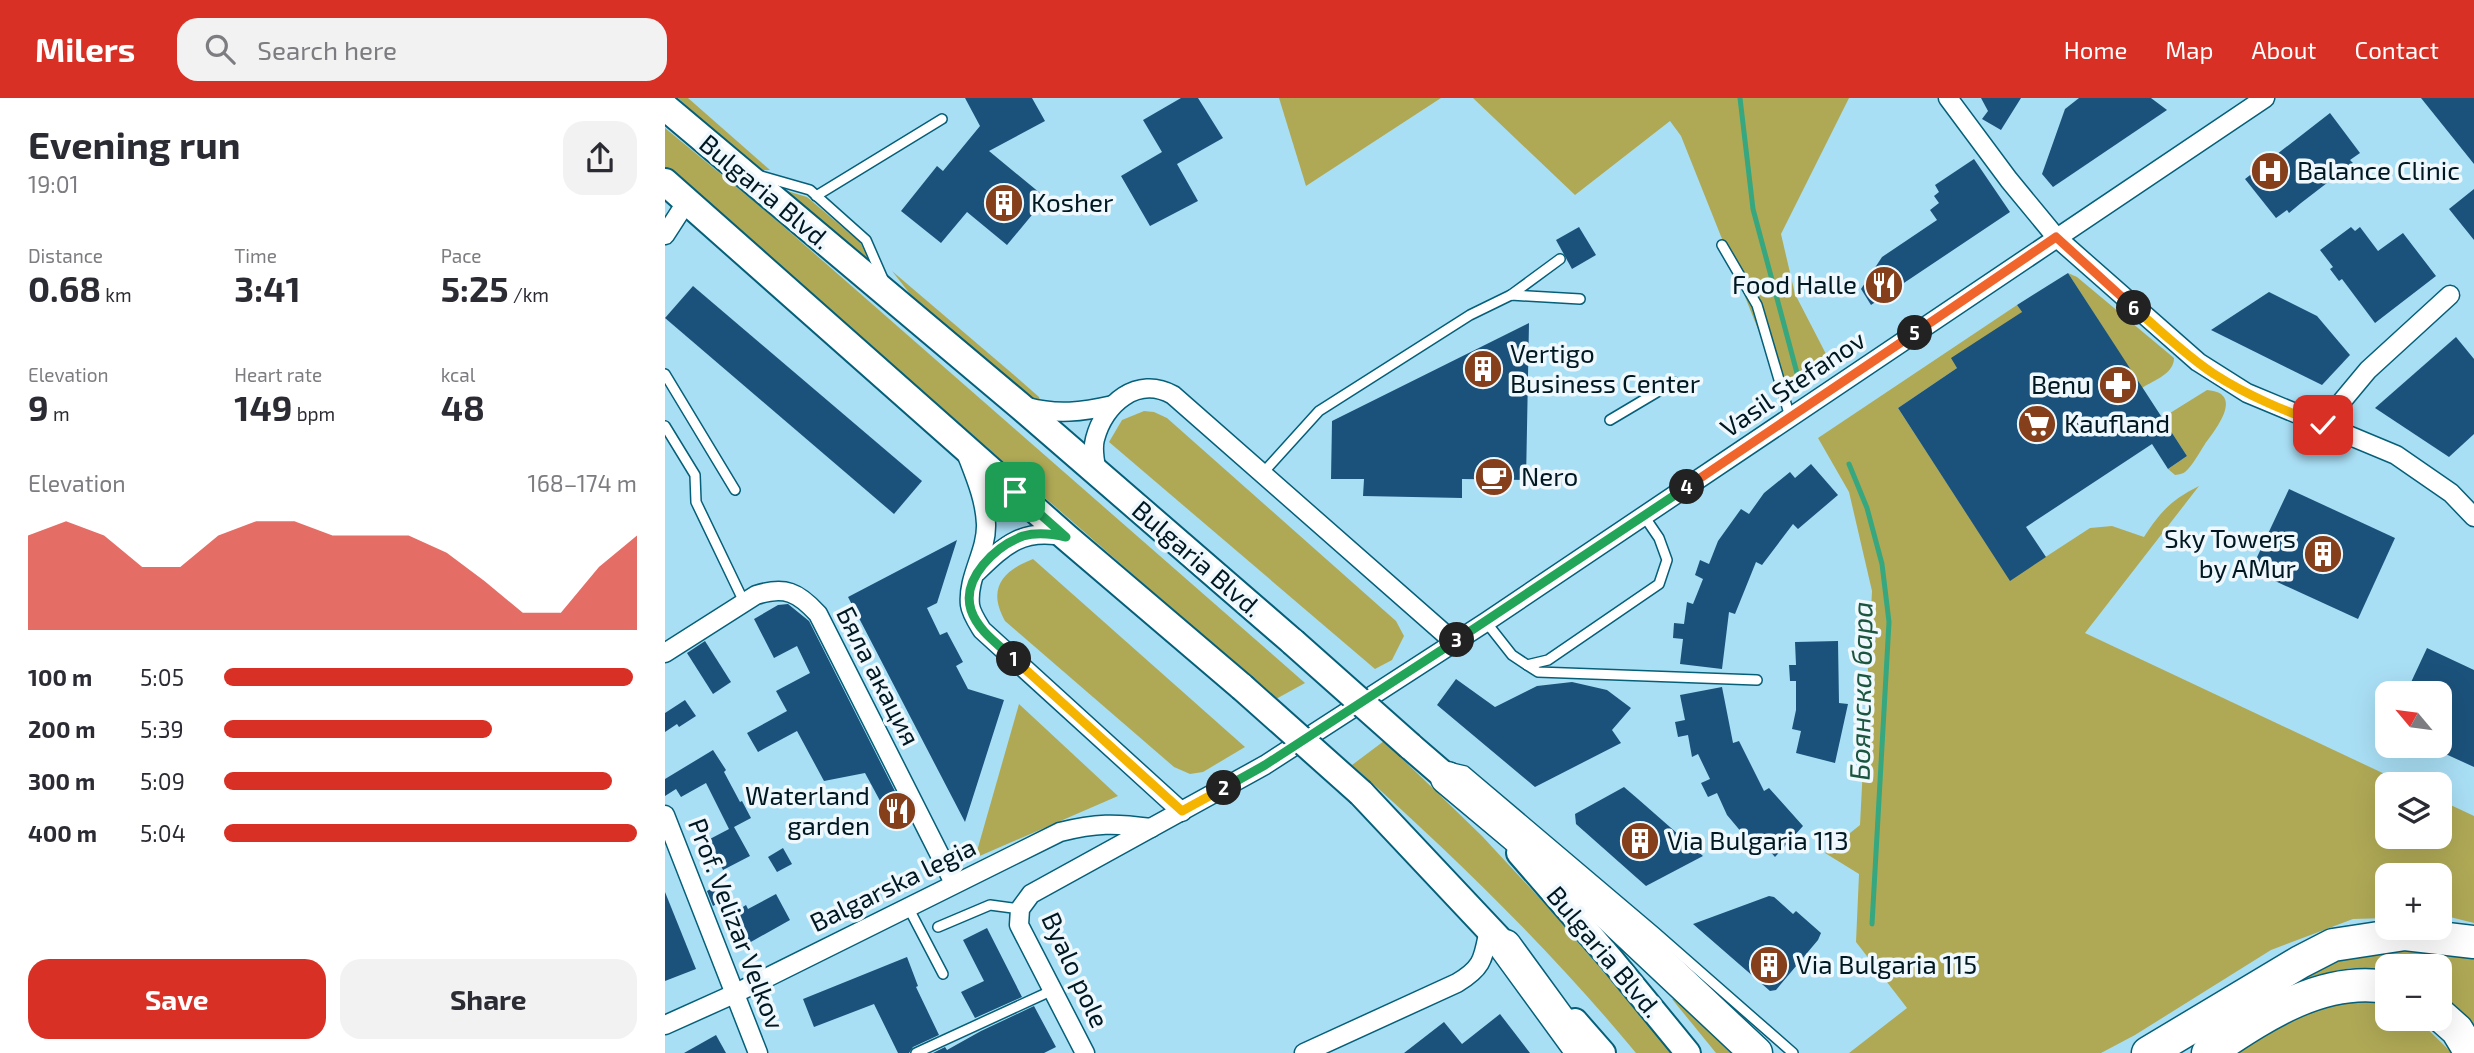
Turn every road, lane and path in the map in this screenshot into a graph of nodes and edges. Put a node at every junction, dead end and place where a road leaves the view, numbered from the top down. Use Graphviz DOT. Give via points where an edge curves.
graph roads {
  1 [pos="1948,98"];
  2 [pos="2265,98"];
  3 [pos="665,107"];
  4 [pos="942,119"];
  5 [pos="739,169"];
  6 [pos="665,182"];
  7 [pos="816,196"];
  8 [pos="687,201"];
  9 [pos="665,234"];
  10 [pos="2056,237"];
  11 [pos="1722,245"];
  12 [pos="1560,259"];
  13 [pos="1511,295"];
  14 [pos="2450,295"];
  15 [pos="892,299"];
  16 [pos="1580,299"];
  17 [pos="665,374"];
  18 [pos="1674,382"];
  19 [pos="1019,405"];
  20 [pos="1112,405"];
  21 [pos="1790,417"];
  22 [pos="1610,420"];
  23 [pos="2323,425"];
  24 [pos="665,426"];
  25 [pos="964,447"];
  26 [pos="1097,472"];
  27 [pos="1262,474"];
  28 [pos="735,489"];
  29 [pos="1644,516"];
  30 [pos="2474,517"];
  31 [pos="1066,537"];
  32 [pos="975,574"];
  33 [pos="744,602"];
  34 [pos="1486,622"];
  35 [pos="1454,642"];
  36 [pos="665,653"];
  37 [pos="1527,665"];
  38 [pos="1757,680"];
  39 [pos="1429,762"];
  40 [pos="1182,811"];
  41 [pos="665,815"];
  42 [pos="1151,828"];
  43 [pos="954,883"];
  44 [pos="908,906"];
  45 [pos="1020,909"];
  46 [pos="938,927"];
  47 [pos="1497,937"];
  48 [pos="2474,942"];
  49 [pos="943,974"];
  50 [pos="2375,985"];
  51 [pos="1053,990"];
  52 [pos="734,994"];
  53 [pos="665,1025"];
  54 [pos="2452,1026"];
  55 [pos="1732,1028"];
  56 [pos="758,1053"];
  57 [pos="916,1053"];
  58 [pos="1085,1053"];
  59 [pos="1304,1053"];
  60 [pos="1583,1053"];
  61 [pos="1603,1053"];
  62 [pos="1688,1053"];
  63 [pos="1756,1053"];
  64 [pos="1773,1053"];
  65 [pos="1793,1053"];
  66 [pos="2148,1053"];
  67 [pos="2208,1053"];
  68 [pos="2471,1053"];
  1 -- 10 [label="street"];
  2 -- 10 [label="street, Vasil Stefanov"];
  3 -- 5 [label="main road, Bulgaria Blvd."];
  4 -- 7 [label="lane"];
  5 -- 7 [label="lane" via="810,190"];
  5 -- 15 [label="main road, Bulgaria Blvd."];
  6 -- 8 [label="main road"];
  7 -- 15 [label="lane" via="866,240"];
  8 -- 9 [label="street"];
  8 -- 25 [label="main road"];
  10 -- 21 [label="street, Vasil Stefanov"];
  10 -- 23 [label="street" via="2213,374 2256,398"];
  11 -- 21 [label="lane" via="1757,305"];
  12 -- 13 [label="lane"];
  13 -- 16 [label="lane"];
  13 -- 27 [label="lane" via="1470,315 1319,411"];
  14 -- 23 [label="street" via="2368,370"];
  15 -- 19 [label="main road, Bulgaria Blvd."];
  17 -- 28 [label="lane"];
  18 -- 22 [label="lane"];
  19 -- 20 [label="street" via="1067,413"];
  19 -- 26 [label="main road, Bulgaria Blvd."];
  20 -- 26 [label="street" via="1095,440"];
  20 -- 27 [label="street" via="1137,389 1164,390"];
  21 -- 29 [label="street, Vasil Stefanov"];
  23 -- 30 [label="street" via="2396,455 2451,493"];
  24 -- 33 [label="lane" via="695,475 696,502"];
  25 -- 31 [label="main road"];
  25 -- 32 [label="street" via="984,502 986,526"];
  26 -- 39 [label="main road, Bulgaria Blvd., bridge"];
  27 -- 35 [label="street"];
  29 -- 34 [label="street, Vasil Stefanov"];
  29 -- 37 [label="lane" via="1667,560 1659,584 1548,660"];
  31 -- 32 [label="street" via="1025,536 1008,543"];
  31 -- 47 [label="main road, bridge" via="1361,793"];
  32 -- 40 [label="street" via="970,607 982,630"];
  33 -- 36 [label="street, Бяла акация"];
  33 -- 43 [label="street, Бяла акация" via="771,591 789,591 818,614"];
  34 -- 35 [label="street, Vasil Stefanov"];
  34 -- 37 [label="lane" via="1512,655"];
  35 -- 40 [label="street, Vasil Stefanov" via="1265,765"];
  37 -- 38 [label="lane" via="1538,672"];
  39 -- 55 [label="highway" via="1602,908"];
  39 -- 62 [label="main road, Bulgaria Blvd." via="1548,885"];
  39 -- 65 [label="lane" via="1465,771"];
  40 -- 42 [label="street"];
  41 -- 52 [label="street, Prof. Velizar Velkov"];
  42 -- 43 [label="street, Balgarska legia" via="1092,824 1060,832"];
  42 -- 45 [label="street" via="1031,894"];
  43 -- 44 [label="street, Balgarska legia"];
  44 -- 49 [label="lane"];
  44 -- 52 [label="street, Balgarska legia"];
  45 -- 46 [label="lane" via="990,905"];
  45 -- 51 [label="street, Byalo pole" via="1019,925"];
  47 -- 59 [label="street" via="1473,974"];
  47 -- 60 [label="highway"];
  47 -- 61 [label="main road"];
  48 -- 66 [label="highway" via="2405,934 2333,945"];
  50 -- 67 [label="highway" via="2316,993 2285,1005"];
  51 -- 57 [label="lane"];
  51 -- 58 [label="street, Byalo pole"];
  52 -- 53 [label="street, Balgarska legia"];
  52 -- 56 [label="street, Prof. Velizar Velkov"];
  54 -- 68 [label="highway"];
  55 -- 63 [label="highway"];
  55 -- 64 [label="highway"];
}
